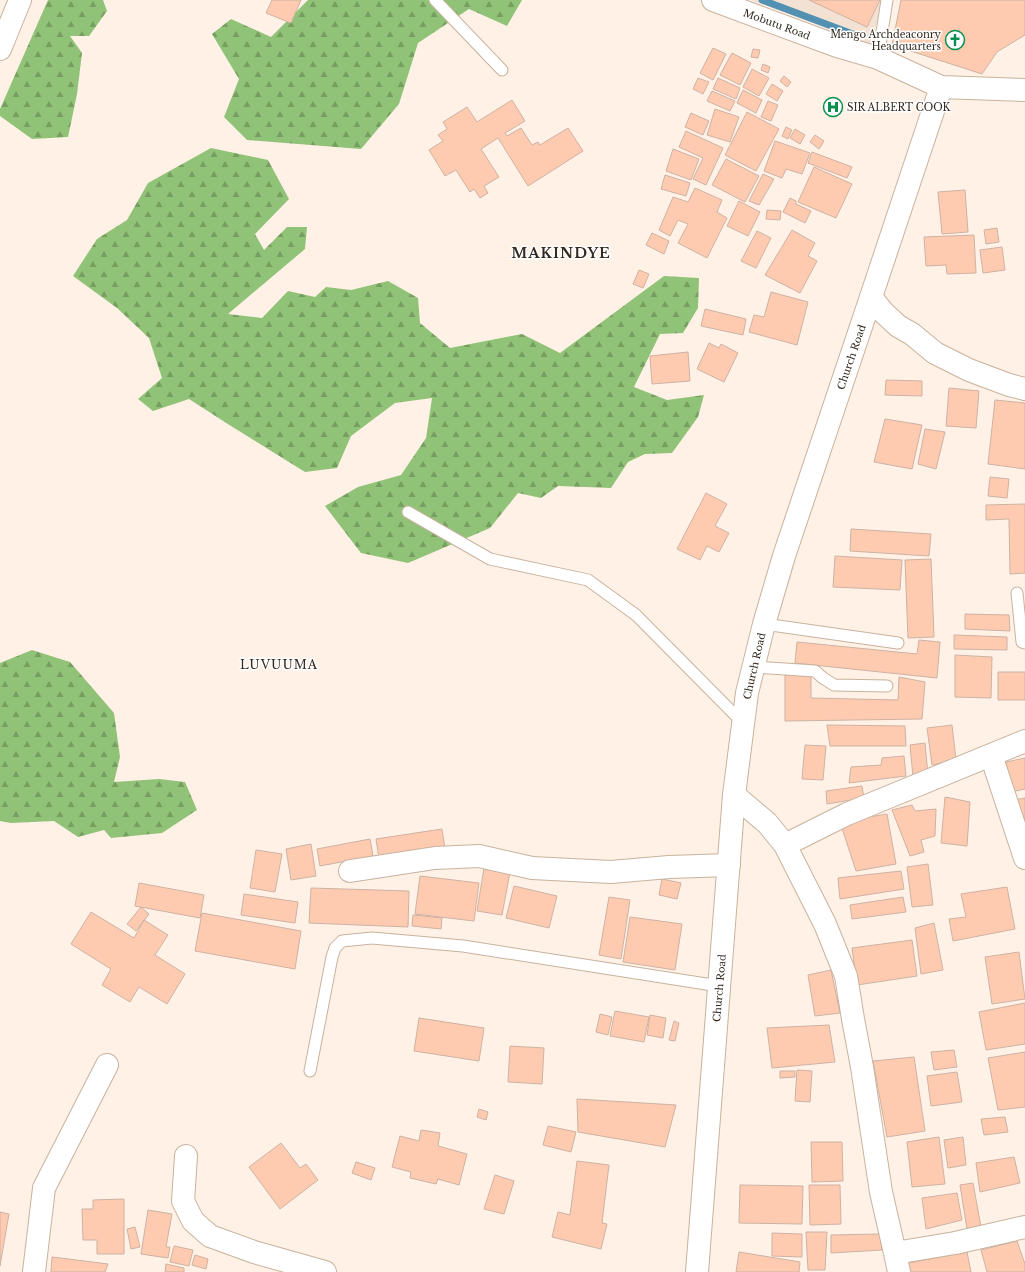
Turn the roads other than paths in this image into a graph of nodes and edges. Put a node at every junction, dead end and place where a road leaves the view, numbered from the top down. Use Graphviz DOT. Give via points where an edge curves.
graph roads {
  1 [pos="20,0"];
  2 [pos="435,0"];
  3 [pos="887,0"];
  4 [pos="726,2"];
  5 [pos="0,48"];
  6 [pos="878,58"];
  7 [pos="502,70"];
  8 [pos="941,87"];
  9 [pos="1025,90"];
  10 [pos="871,297"];
  11 [pos="1025,389"];
  12 [pos="408,512"];
  13 [pos="1017,593"];
  14 [pos="764,624"];
  15 [pos="898,643"];
  16 [pos="1025,643"];
  17 [pos="754,667"];
  18 [pos="887,686"];
  19 [pos="743,723"];
  20 [pos="1025,741"];
  21 [pos="991,755"];
  22 [pos="734,795"];
  23 [pos="785,845"];
  24 [pos="1025,858"];
  25 [pos="729,865"];
  26 [pos="350,871"];
  27 [pos="719,986"];
  28 [pos="107,1065"];
  29 [pos="310,1071"];
  30 [pos="186,1156"];
  31 [pos="1025,1227"];
  32 [pos="897,1263"];
  33 [pos="34,1272"];
  34 [pos="325,1272"];
  35 [pos="697,1272"];
  1 -- 5 [label="street"];
  2 -- 7 [label="lane"];
  3 -- 6 [label="lane"];
  4 -- 6 [label="street, Mobutu Road" via="837,46"];
  6 -- 8 [label="street, Mobutu Road"];
  8 -- 9 [label="street, Mobutu Road"];
  8 -- 10 [label="street, Church Road"];
  10 -- 11 [label="street" via="898,326 935,353 969,370"];
  10 -- 14 [label="street, Church Road" via="784,556"];
  12 -- 19 [label="lane" via="490,559 588,580 636,615"];
  13 -- 16 [label="lane" via="1022,642"];
  14 -- 15 [label="lane"];
  14 -- 17 [label="street, Church Road"];
  17 -- 18 [label="lane" via="814,671 834,685"];
  17 -- 19 [label="street, Church Road"];
  19 -- 22 [label="street, Church Road"];
  20 -- 21 [label="street"];
  21 -- 23 [label="street" via="847,814"];
  21 -- 24 [label="street"];
  22 -- 23 [label="street" via="767,823"];
  22 -- 25 [label="street, Church Road"];
  23 -- 32 [label="street" via="825,924 846,976 881,1192"];
  25 -- 26 [label="street" via="611,872 532,868 479,856 435,858"];
  25 -- 27 [label="street, Church Road"];
  27 -- 29 [label="lane" via="463,946 372,938 342,941 335,948 332,957"];
  27 -- 35 [label="street, Church Road"];
  28 -- 33 [label="street" via="44,1188"];
  30 -- 34 [label="street" via="183,1201 193,1221 210,1236 254,1252"];
  31 -- 32 [label="street" via="955,1243"];
}
